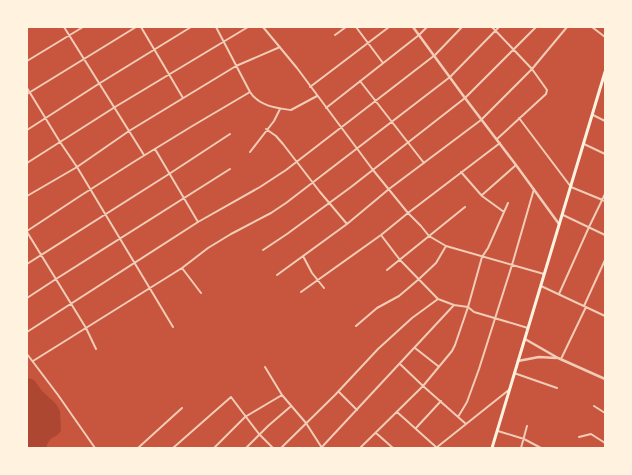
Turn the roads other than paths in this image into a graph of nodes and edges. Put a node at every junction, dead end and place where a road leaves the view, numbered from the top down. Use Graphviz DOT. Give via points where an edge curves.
graph roads {
  1 [pos="64,27"];
  2 [pos="83,27"];
  3 [pos="136,27"];
  4 [pos="141,27"];
  5 [pos="190,27"];
  6 [pos="216,27"];
  7 [pos="248,27"];
  8 [pos="263,27"];
  9 [pos="346,27"];
  10 [pos="356,27"];
  11 [pos="389,27"];
  12 [pos="413,27"];
  13 [pos="427,27"];
  14 [pos="462,27"];
  15 [pos="492,27"];
  16 [pos="499,27"];
  17 [pos="536,27"];
  18 [pos="567,27"];
  19 [pos="592,27"];
  20 [pos="495,31"];
  21 [pos="70,35"];
  22 [pos="335,35"];
  23 [pos="419,35"];
  24 [pos="605,37"];
  25 [pos="223,41"];
  26 [pos="368,43"];
  27 [pos="280,47"];
  28 [pos="155,50"];
  29 [pos="514,50"];
  30 [pos="435,55"];
  31 [pos="85,58"];
  32 [pos="27,61"];
  33 [pos="383,63"];
  34 [pos="236,66"];
  35 [pos="532,69"];
  36 [pos="605,72"];
  37 [pos="169,74"];
  38 [pos="450,77"];
  39 [pos="360,81"];
  40 [pos="100,83"];
  41 [pos="604,83"];
  42 [pos="310,87"];
  43 [pos="27,88"];
  44 [pos="250,92"];
  45 [pos="30,93"];
  46 [pos="27,94"];
  47 [pos="317,96"];
  48 [pos="183,98"];
  49 [pos="465,98"];
  50 [pos="375,100"];
  51 [pos="115,107"];
  52 [pos="326,108"];
  53 [pos="280,109"];
  54 [pos="593,115"];
  55 [pos="520,118"];
  56 [pos="46,119"];
  57 [pos="481,120"];
  58 [pos="605,120"];
  59 [pos="392,122"];
  60 [pos="341,128"];
  61 [pos="266,129"];
  62 [pos="27,130"];
  63 [pos="129,132"];
  64 [pos="230,134"];
  65 [pos="497,139"];
  66 [pos="60,142"];
  67 [pos="408,143"];
  68 [pos="500,143"];
  69 [pos="584,144"];
  70 [pos="357,148"];
  71 [pos="154,149"];
  72 [pos="250,152"];
  73 [pos="605,154"];
  74 [pos="144,156"];
  75 [pos="296,162"];
  76 [pos="27,163"];
  77 [pos="424,163"];
  78 [pos="516,164"];
  79 [pos="77,167"];
  80 [pos="230,169"];
  81 [pos="373,170"];
  82 [pos="461,172"];
  83 [pos="169,174"];
  84 [pos="313,183"];
  85 [pos="571,186"];
  86 [pos="90,189"];
  87 [pos="389,189"];
  88 [pos="534,189"];
  89 [pos="605,194"];
  90 [pos="482,195"];
  91 [pos="27,196"];
  92 [pos="184,198"];
  93 [pos="604,201"];
  94 [pos="330,203"];
  95 [pos="508,203"];
  96 [pos="466,207"];
  97 [pos="504,212"];
  98 [pos="408,213"];
  99 [pos="105,214"];
  100 [pos="563,215"];
  101 [pos="198,222"];
  102 [pos="347,224"];
  103 [pos="560,224"];
  104 [pos="589,227"];
  105 [pos="27,231"];
  106 [pos="605,234"];
  107 [pos="381,235"];
  108 [pos="429,236"];
  109 [pos="120,239"];
  110 [pos="446,246"];
  111 [pos="263,250"];
  112 [pos="42,255"];
  113 [pos="303,256"];
  114 [pos="482,257"];
  115 [pos="400,260"];
  116 [pos="605,260"];
  117 [pos="135,263"];
  118 [pos="27,264"];
  119 [pos="512,265"];
  120 [pos="182,268"];
  121 [pos="388,270"];
  122 [pos="545,274"];
  123 [pos="277,275"];
  124 [pos="56,279"];
  125 [pos="419,279"];
  126 [pos="318,280"];
  127 [pos="541,286"];
  128 [pos="150,287"];
  129 [pos="324,288"];
  130 [pos="301,292"];
  131 [pos="201,293"];
  132 [pos="559,294"];
  133 [pos="27,298"];
  134 [pos="438,299"];
  135 [pos="71,305"];
  136 [pos="454,305"];
  137 [pos="585,306"];
  138 [pos="468,307"];
  139 [pos="605,316"];
  140 [pos="494,319"];
  141 [pos="356,326"];
  142 [pos="173,327"];
  143 [pos="86,328"];
  144 [pos="529,328"];
  145 [pos="27,332"];
  146 [pos="525,338"];
  147 [pos="415,348"];
  148 [pos="96,349"];
  149 [pos="27,354"];
  150 [pos="560,358"];
  151 [pos="32,361"];
  152 [pos="517,362"];
  153 [pos="400,364"];
  154 [pos="438,366"];
  155 [pos="265,368"];
  156 [pos="514,374"];
  157 [pos="605,379"];
  158 [pos="423,386"];
  159 [pos="510,388"];
  160 [pos="557,388"];
  161 [pos="339,392"];
  162 [pos="282,395"];
  163 [pos="441,401"];
  164 [pos="594,406"];
  165 [pos="291,407"];
  166 [pos="182,408"];
  167 [pos="357,410"];
  168 [pos="397,412"];
  169 [pos="605,413"];
  170 [pos="245,417"];
  171 [pos="458,417"];
  172 [pos="306,423"];
  173 [pos="466,424"];
  174 [pos="527,426"];
  175 [pos="416,428"];
  176 [pos="498,431"];
  177 [pos="376,432"];
  178 [pos="259,434"];
  179 [pos="578,437"];
  180 [pos="524,439"];
  181 [pos="605,443"];
  182 [pos="94,447"];
  183 [pos="91,448"];
  184 [pos="138,448"];
  185 [pos="173,448"];
  186 [pos="214,448"];
  187 [pos="246,448"];
  188 [pos="273,448"];
  189 [pos="281,448"];
  190 [pos="321,448"];
  191 [pos="360,448"];
  192 [pos="393,448"];
  193 [pos="436,448"];
  194 [pos="492,448"];
  195 [pos="521,448"];
  196 [pos="541,448"];
  1 -- 21 [label="street"];
  2 -- 21 [label="street"];
  3 -- 31 [label="street"];
  4 -- 28 [label="street"];
  5 -- 28 [label="street"];
  6 -- 25 [label="street"];
  7 -- 25 [label="street"];
  8 -- 27 [label="street"];
  9 -- 22 [label="street"];
  10 -- 26 [label="street"];
  11 -- 26 [label="street"];
  12 -- 23 [label="street"];
  13 -- 23 [label="street"];
  14 -- 30 [label="street"];
  15 -- 20 [label="street"];
  16 -- 20 [label="street"];
  17 -- 29 [label="street"];
  18 -- 35 [label="street"];
  19 -- 24 [label="street"];
  20 -- 29 [label="street"];
  20 -- 38 [label="street"];
  21 -- 31 [label="street"];
  21 -- 32 [label="street"];
  23 -- 30 [label="street"];
  23 -- 33 [label="street"];
  25 -- 34 [label="street"];
  25 -- 37 [label="street"];
  26 -- 33 [label="street"];
  26 -- 42 [label="street"];
  27 -- 34 [label="street"];
  27 -- 42 [label="street"];
  28 -- 37 [label="street"];
  28 -- 40 [label="street"];
  29 -- 35 [label="street"];
  29 -- 49 [label="street"];
  30 -- 38 [label="street"];
  30 -- 50 [label="street"];
  31 -- 40 [label="street"];
  31 -- 45 [label="street"];
  33 -- 39 [label="street"];
  34 -- 44 [label="street"];
  34 -- 48 [label="street"];
  35 -- 55 [label="street" via="547,90 546,94"];
  35 -- 57 [label="street"];
  36 -- 41 [label="highway"];
  37 -- 48 [label="street"];
  37 -- 51 [label="street"];
  38 -- 49 [label="street"];
  38 -- 59 [label="street"];
  39 -- 50 [label="street"];
  39 -- 52 [label="street"];
  40 -- 51 [label="street"];
  40 -- 56 [label="street"];
  41 -- 54 [label="highway"];
  42 -- 47 [label="street"];
  43 -- 45 [label="street"];
  44 -- 53 [label="street" via="260,102"];
  44 -- 71 [label="street"];
  45 -- 46 [label="street"];
  45 -- 56 [label="street"];
  47 -- 52 [label="street"];
  47 -- 53 [label="street" via="295,110"];
  48 -- 63 [label="street"];
  49 -- 57 [label="street"];
  49 -- 67 [label="street"];
  50 -- 59 [label="street"];
  50 -- 60 [label="street"];
  51 -- 63 [label="street"];
  51 -- 66 [label="street"];
  52 -- 60 [label="street"];
  53 -- 61 [label="street"];
  54 -- 58 [label="street"];
  54 -- 69 [label="highway"];
  55 -- 65 [label="street"];
  55 -- 85 [label="street"];
  56 -- 62 [label="street"];
  56 -- 66 [label="street"];
  57 -- 65 [label="street"];
  57 -- 77 [label="street"];
  59 -- 67 [label="street"];
  59 -- 70 [label="street"];
  60 -- 70 [label="street"];
  60 -- 75 [label="street"];
  61 -- 72 [label="street"];
  61 -- 75 [label="street" via="276,136"];
  63 -- 74 [label="street"];
  63 -- 79 [label="street"];
  64 -- 83 [label="street"];
  65 -- 68 [label="street"];
  66 -- 76 [label="street"];
  66 -- 79 [label="street"];
  67 -- 77 [label="street"];
  67 -- 81 [label="street"];
  68 -- 78 [label="street"];
  68 -- 82 [label="street"];
  69 -- 73 [label="street"];
  69 -- 85 [label="highway"];
  70 -- 81 [label="street"];
  70 -- 84 [label="street"];
  71 -- 74 [label="street"];
  71 -- 83 [label="street"];
  74 -- 86 [label="street"];
  75 -- 84 [label="street"];
  75 -- 101 [label="street" via="260,187"];
  77 -- 87 [label="street"];
  78 -- 88 [label="street"];
  78 -- 90 [label="street"];
  79 -- 86 [label="street"];
  79 -- 91 [label="street"];
  80 -- 92 [label="street"];
  81 -- 87 [label="street"];
  81 -- 94 [label="street"];
  82 -- 90 [label="street"];
  82 -- 98 [label="street"];
  83 -- 92 [label="street"];
  83 -- 99 [label="street"];
  84 -- 94 [label="street"];
  84 -- 120 [label="street" via="271,213 208,248"];
  85 -- 93 [label="street"];
  85 -- 100 [label="highway"];
  86 -- 99 [label="street"];
  86 -- 105 [label="street"];
  87 -- 98 [label="street"];
  87 -- 102 [label="street"];
  88 -- 103 [label="street"];
  88 -- 119 [label="street"];
  89 -- 93 [label="street"];
  90 -- 97 [label="street"];
  92 -- 101 [label="street"];
  92 -- 109 [label="street"];
  93 -- 104 [label="street"];
  94 -- 102 [label="street"];
  94 -- 111 [label="street"];
  95 -- 97 [label="street"];
  96 -- 108 [label="street"];
  97 -- 114 [label="street"];
  98 -- 107 [label="street"];
  98 -- 108 [label="street"];
  99 -- 109 [label="street"];
  99 -- 112 [label="street"];
  100 -- 103 [label="highway"];
  100 -- 104 [label="street"];
  101 -- 117 [label="street"];
  102 -- 113 [label="street"];
  103 -- 122 [label="highway"];
  104 -- 106 [label="street"];
  104 -- 132 [label="street"];
  105 -- 112 [label="street"];
  107 -- 115 [label="street"];
  107 -- 126 [label="street"];
  108 -- 110 [label="street"];
  108 -- 115 [label="street"];
  109 -- 117 [label="street"];
  109 -- 124 [label="street"];
  110 -- 114 [label="street"];
  110 -- 125 [label="street" via="434,266"];
  112 -- 118 [label="street"];
  112 -- 124 [label="street"];
  113 -- 123 [label="street"];
  113 -- 126 [label="street"];
  114 -- 119 [label="street"];
  114 -- 138 [label="street"];
  115 -- 121 [label="street"];
  115 -- 125 [label="street"];
  116 -- 137 [label="street"];
  117 -- 128 [label="street"];
  117 -- 135 [label="street"];
  119 -- 122 [label="street"];
  119 -- 140 [label="street"];
  120 -- 128 [label="street"];
  120 -- 131 [label="street"];
  122 -- 127 [label="highway"];
  124 -- 133 [label="street"];
  124 -- 135 [label="street"];
  125 -- 134 [label="street"];
  125 -- 141 [label="street"];
  126 -- 129 [label="street"];
  126 -- 130 [label="street"];
  127 -- 132 [label="street"];
  127 -- 144 [label="highway"];
  128 -- 142 [label="street"];
  128 -- 143 [label="street"];
  132 -- 137 [label="street"];
  134 -- 136 [label="street"];
  134 -- 161 [label="street" via="412,318 384,344"];
  135 -- 143 [label="street"];
  135 -- 145 [label="street"];
  136 -- 138 [label="street"];
  136 -- 147 [label="street"];
  137 -- 139 [label="street"];
  137 -- 150 [label="street"];
  138 -- 140 [label="street" via="474,312"];
  138 -- 154 [label="street" via="455,345"];
  140 -- 144 [label="street"];
  140 -- 171 [label="street" via="467,402"];
  143 -- 148 [label="street"];
  143 -- 151 [label="street"];
  144 -- 146 [label="highway"];
  146 -- 150 [label="street"];
  146 -- 152 [label="highway"];
  147 -- 153 [label="street"];
  147 -- 154 [label="street"];
  149 -- 151 [label="street"];
  150 -- 152 [label="street" via="539,357"];
  150 -- 157 [label="street"];
  151 -- 182 [label="street"];
  152 -- 156 [label="highway"];
  153 -- 158 [label="street"];
  153 -- 167 [label="street"];
  154 -- 158 [label="street"];
  155 -- 162 [label="street"];
  156 -- 159 [label="highway"];
  156 -- 160 [label="street"];
  158 -- 163 [label="street"];
  158 -- 168 [label="street"];
  159 -- 173 [label="street"];
  159 -- 176 [label="highway"];
  161 -- 167 [label="street"];
  161 -- 172 [label="street"];
  162 -- 165 [label="street"];
  162 -- 170 [label="street"];
  163 -- 171 [label="street"];
  163 -- 175 [label="street"];
  164 -- 169 [label="street"];
  165 -- 172 [label="street"];
  165 -- 178 [label="street"];
  166 -- 184 [label="street"];
  167 -- 190 [label="street"];
  168 -- 175 [label="street"];
  168 -- 177 [label="street"];
  170 -- 178 [label="street"];
  170 -- 185 [label="street" via="231,397"];
  170 -- 186 [label="street"];
  171 -- 173 [label="street"];
  172 -- 189 [label="street"];
  172 -- 190 [label="street"];
  173 -- 193 [label="street"];
  174 -- 180 [label="street"];
  175 -- 193 [label="street"];
  176 -- 180 [label="street"];
  176 -- 194 [label="highway"];
  177 -- 191 [label="street"];
  177 -- 192 [label="street"];
  178 -- 187 [label="street"];
  178 -- 188 [label="street"];
  179 -- 181 [label="street" via="591,434"];
  180 -- 195 [label="street"];
  180 -- 196 [label="street"];
  182 -- 183 [label="street"];
}
